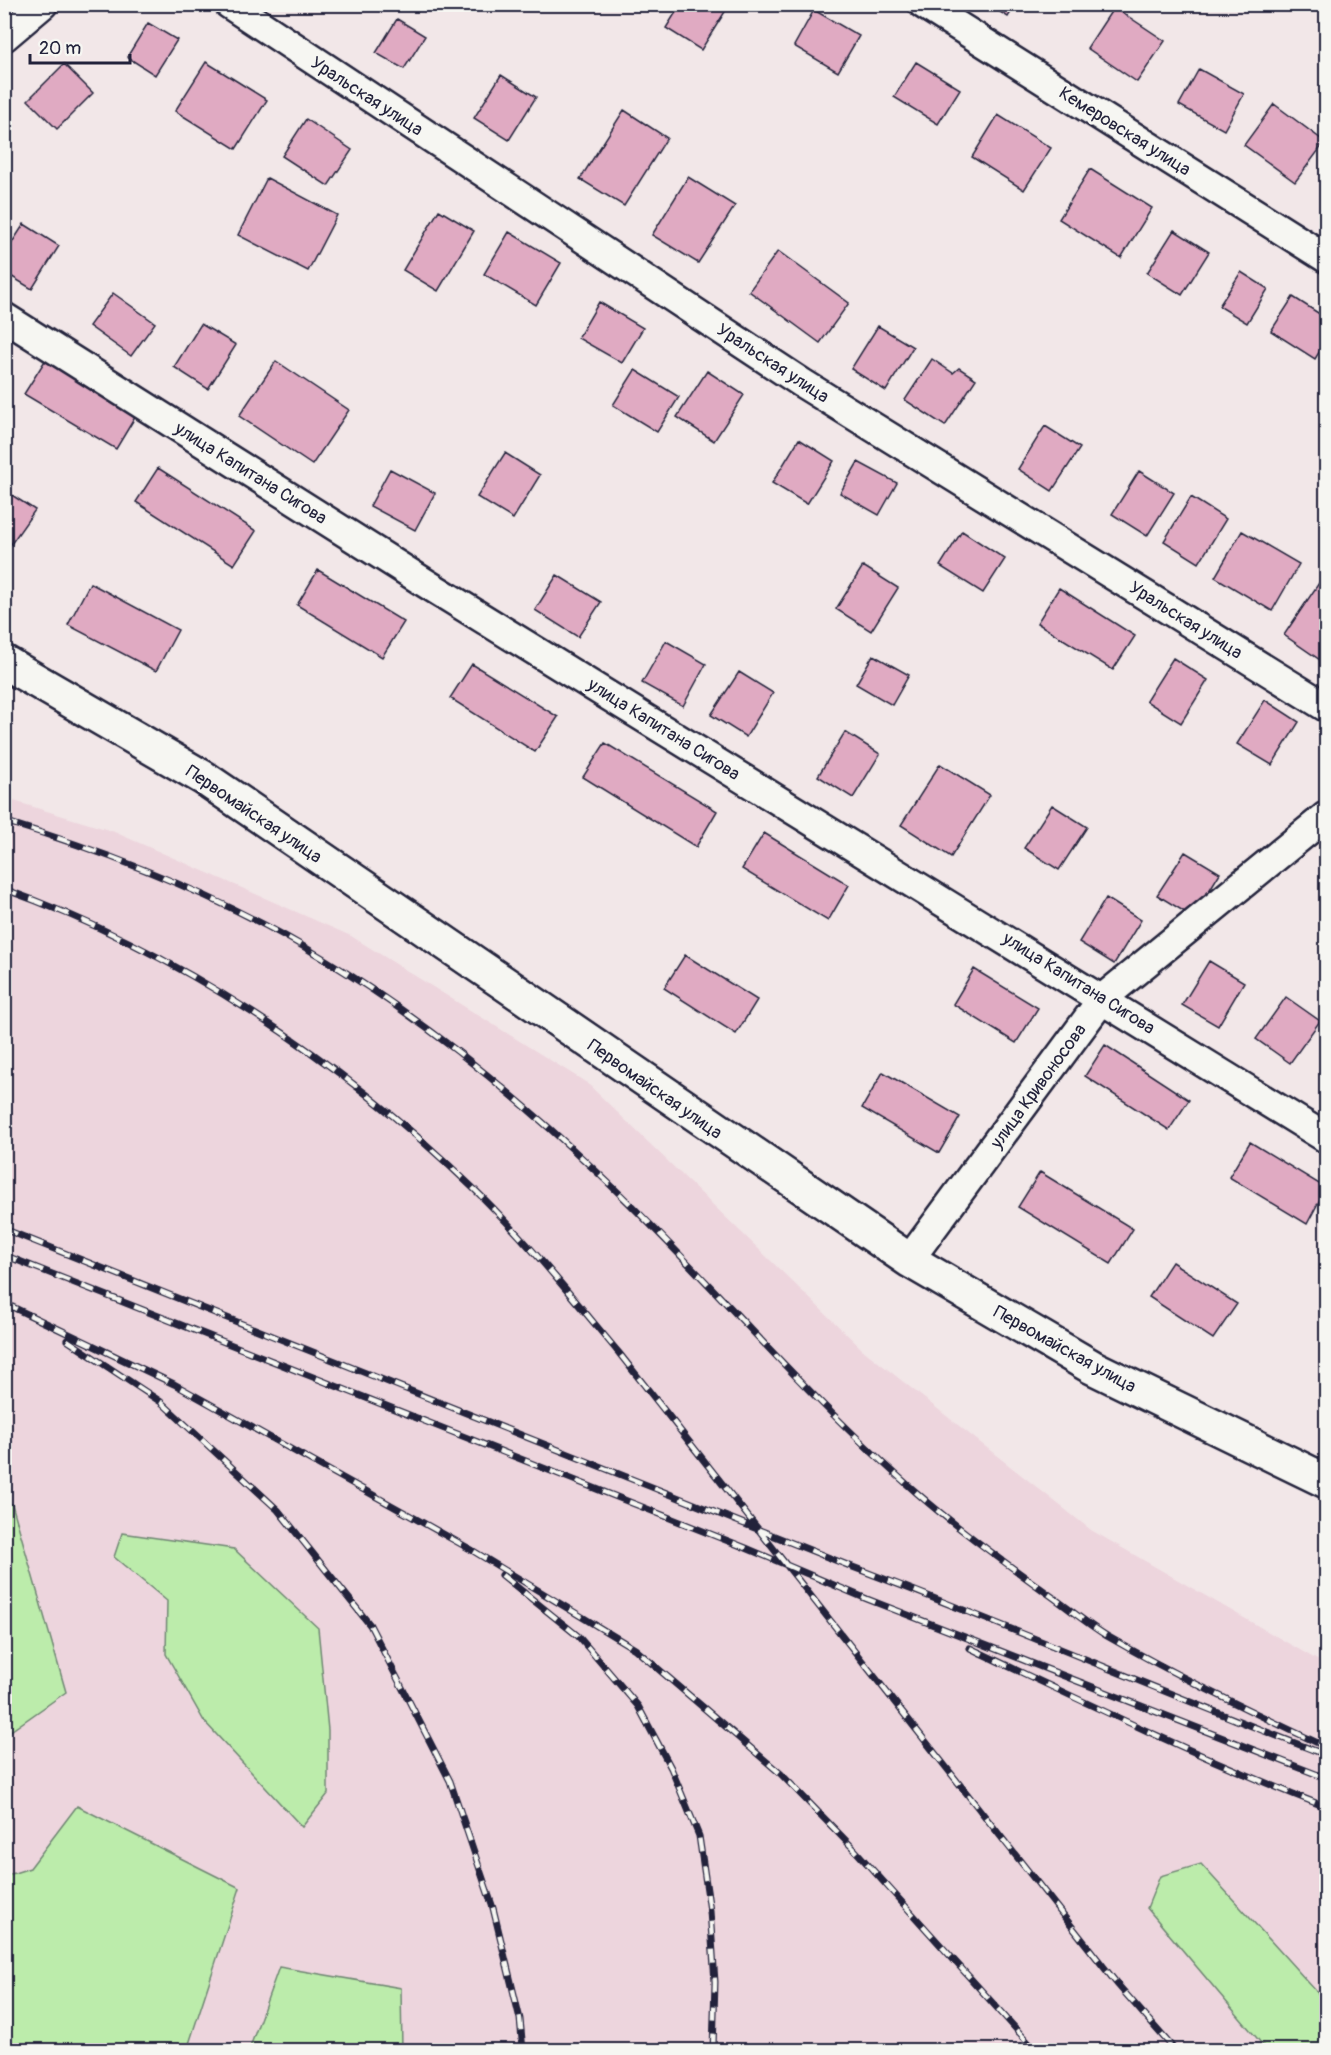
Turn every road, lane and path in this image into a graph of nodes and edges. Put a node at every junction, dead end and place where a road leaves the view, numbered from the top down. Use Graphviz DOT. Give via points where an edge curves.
graph roads {
  1 [pos="43,4"];
  2 [pos="229,4"];
  3 [pos="923,4"];
  4 [pos="4,37"];
  5 [pos="1326,258"];
  6 [pos="4,317"];
  7 [pos="4,662"];
  8 [pos="1326,707"];
  9 [pos="1326,816"];
  10 [pos="1103,998"];
  11 [pos="1326,1138"];
  12 [pos="909,1260"];
  13 [pos="1326,1481"];
  1 -- 4 [label="street"];
  2 -- 8 [label="street, Уральская улица" via="802,383"];
  3 -- 5 [label="street, Кемеровская улица"];
  6 -- 10 [label="street, улица Капитана Сигова" via="427,584"];
  7 -- 12 [label="main road, Первомайская улица" via="204,778"];
  9 -- 10 [label="street, улица Кривоносова"];
  10 -- 11 [label="street, улица Капитана Сигова"];
  10 -- 12 [label="street, улица Кривоносова"];
  12 -- 13 [label="main road, Первомайская улица" via="1092,1367"];
}
